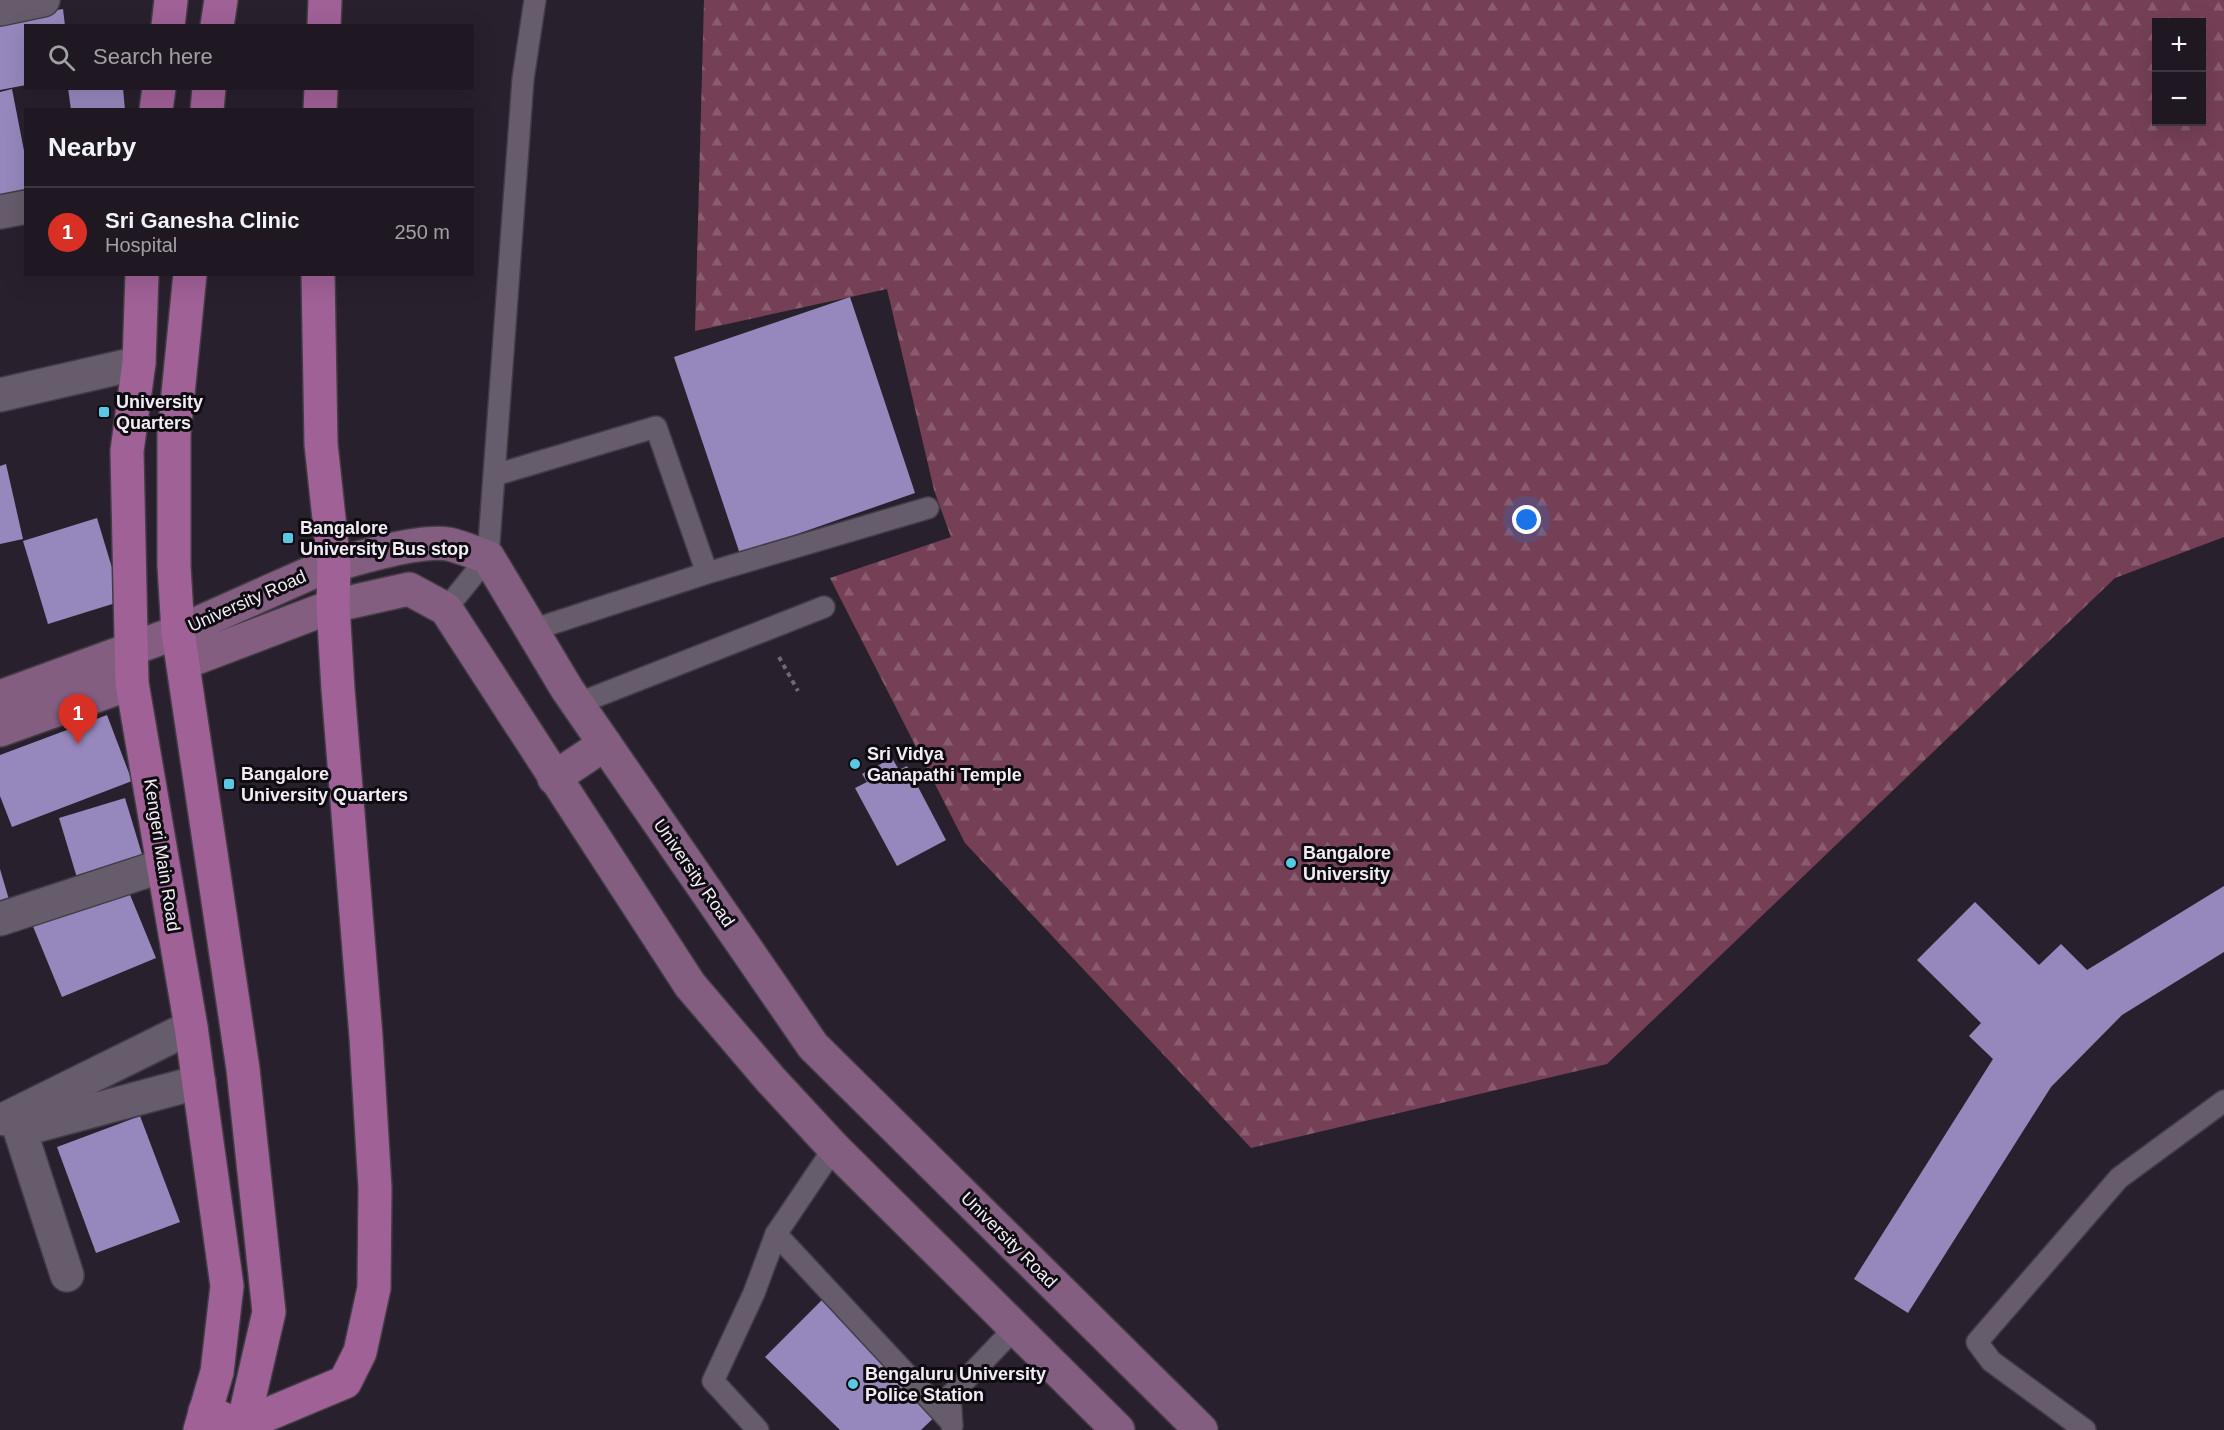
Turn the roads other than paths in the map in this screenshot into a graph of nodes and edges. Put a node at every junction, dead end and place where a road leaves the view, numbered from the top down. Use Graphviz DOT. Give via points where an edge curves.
graph roads {
  1 [pos="43,0"];
  2 [pos="171,0"];
  3 [pos="220,0"];
  4 [pos="325,0"];
  5 [pos="535,0"];
  6 [pos="0,9"];
  7 [pos="168,24"];
  8 [pos="217,24"];
  9 [pos="324,24"];
  10 [pos="159,90"];
  11 [pos="209,90"];
  12 [pos="321,90"];
  13 [pos="156,108"];
  14 [pos="207,108"];
  15 [pos="320,108"];
  16 [pos="24,207"];
  17 [pos="0,212"];
  18 [pos="142,276"];
  19 [pos="190,276"];
  20 [pos="318,276"];
  21 [pos="139,363"];
  22 [pos="0,394"];
  23 [pos="495,474"];
  24 [pos="928,508"];
  25 [pos="488,557"];
  26 [pos="334,565"];
  27 [pos="707,573"];
  28 [pos="333,606"];
  29 [pos="824,607"];
  30 [pos="446,609"];
  31 [pos="532,630"];
  32 [pos="181,648"];
  33 [pos="131,649"];
  34 [pos="132,683"];
  35 [pos="0,697"];
  36 [pos="577,704"];
  37 [pos="0,730"];
  38 [pos="605,744"];
  39 [pos="554,778"];
  40 [pos="162,866"];
  41 [pos="0,919"];
  42 [pos="191,1027"];
  43 [pos="199,1082"];
  44 [pos="2224,1101"];
  45 [pos="0,1122"];
  46 [pos="834,1148"];
  47 [pos="776,1234"];
  48 [pos="67,1275"];
  49 [pos="1015,1328"];
  50 [pos="202,1420"];
  51 [pos="1182,1424"];
  52 [pos="952,1426"];
  53 [pos="239,1428"];
  54 [pos="758,1430"];
  55 [pos="1118,1430"];
  56 [pos="2085,1430"];
  1 -- 6 [label="street"];
  2 -- 7 [label="main road"];
  3 -- 8 [label="main road"];
  4 -- 9 [label="main road"];
  5 -- 23 [label="lane" via="523,79"];
  10 -- 13 [label="main road"];
  11 -- 14 [label="main road"];
  12 -- 15 [label="main road"];
  16 -- 17 [label="street"];
  18 -- 21 [label="main road, Kengeri Main Road"];
  19 -- 32 [label="main road" via="174,434 174,566"];
  20 -- 26 [label="main road" via="321,444"];
  21 -- 22 [label="street"];
  21 -- 33 [label="main road, Kengeri Main Road" via="127,451"];
  23 -- 25 [label="lane"];
  23 -- 27 [label="lane" via="656,427"];
  24 -- 27 [label="lane"];
  25 -- 26 [label="main road, University Road" via="447,544 409,547"];
  25 -- 30 [label="lane"];
  25 -- 31 [label="main road, University Road"];
  26 -- 28 [label="main road"];
  26 -- 32 [label="main road, University Road" via="315,571"];
  27 -- 31 [label="lane"];
  28 -- 30 [label="main road, University Road" via="408,589"];
  28 -- 32 [label="main road, University Road"];
  28 -- 53 [label="main road" via="367,1049 375,1188 374,1288 360,1352 345,1382"];
  29 -- 36 [label="lane"];
  30 -- 39 [label="main road, University Road"];
  31 -- 36 [label="main road, University Road"];
  32 -- 33 [label="main road, University Road"];
  32 -- 53 [label="main road" via="243,1069 269,1312"];
  33 -- 34 [label="main road, Kengeri Main Road"];
  33 -- 35 [label="main road, University Road"];
  34 -- 37 [label="main road"];
  34 -- 40 [label="main road, Kengeri Main Road"];
  36 -- 38 [label="main road, University Road"];
  38 -- 39 [label="main road"];
  38 -- 51 [label="main road, University Road" via="813,1046"];
  39 -- 46 [label="main road, University Road" via="690,985"];
  40 -- 41 [label="street"];
  40 -- 42 [label="main road, Kengeri Main Road"];
  42 -- 43 [label="main road, Kengeri Main Road"];
  42 -- 45 [label="street"];
  43 -- 48 [label="street" via="20,1130"];
  43 -- 50 [label="main road, Kengeri Main Road" via="227,1286 217,1372"];
  44 -- 56 [label="lane" via="2119,1178 1977,1342 1991,1361"];
  46 -- 47 [label="lane"];
  46 -- 49 [label="main road, University Road"];
  47 -- 52 [label="lane"];
  47 -- 54 [label="lane" via="754,1293 713,1381"];
  49 -- 52 [label="lane" via="950,1396"];
  49 -- 55 [label="main road, University Road"];
  50 -- 53 [label="main road"];
}
